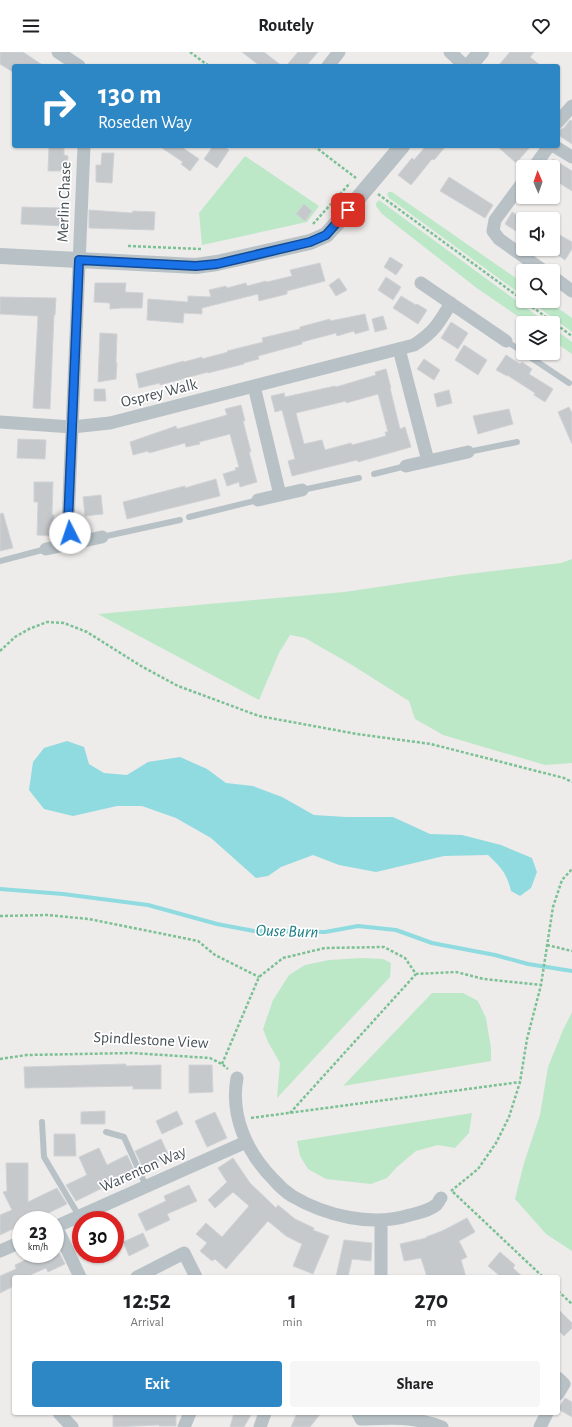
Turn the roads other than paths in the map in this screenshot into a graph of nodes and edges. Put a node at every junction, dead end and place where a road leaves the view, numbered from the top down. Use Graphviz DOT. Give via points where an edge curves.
graph roads {
  1 [pos="58,52"];
  2 [pos="339,52"];
  3 [pos="450,52"];
  4 [pos="480,52"];
  5 [pos="76,64"];
  6 [pos="330,64"];
  7 [pos="463,64"];
  8 [pos="471,64"];
  9 [pos="572,106"];
  10 [pos="560,120"];
  11 [pos="84,148"];
  12 [pos="400,148"];
  13 [pos="548,148"];
  14 [pos="557,148"];
  15 [pos="572,157"];
  16 [pos="539,160"];
  17 [pos="516,192"];
  18 [pos="0,256"];
  19 [pos="79,260"];
  20 [pos="534,264"];
  21 [pos="560,282"];
  22 [pos="421,283"];
  23 [pos="572,291"];
  24 [pos="451,303"];
  25 [pos="506,341"];
  26 [pos="516,348"];
  27 [pos="399,349"];
  28 [pos="534,360"];
  29 [pos="569,383"];
  30 [pos="254,386"];
  31 [pos="0,422"];
  32 [pos="72,427"];
  33 [pos="517,442"];
  34 [pos="468,452"];
  35 [pos="428,461"];
  36 [pos="406,466"];
  37 [pos="374,474"];
  38 [pos="359,478"];
  39 [pos="302,490"];
  40 [pos="280,495"];
  41 [pos="258,500"];
  42 [pos="189,517"];
  43 [pos="180,520"];
  44 [pos="102,537"];
  45 [pos="72,543"];
  46 [pos="46,549"];
  47 [pos="0,561"];
  48 [pos="236,1078"];
  49 [pos="42,1122"];
  50 [pos="106,1132"];
  51 [pos="246,1142"];
  52 [pos="146,1186"];
  53 [pos="446,1194"];
  54 [pos="76,1211"];
  55 [pos="90,1211"];
  56 [pos="381,1220"];
  57 [pos="64,1243"];
  58 [pos="12,1246"];
  59 [pos="0,1251"];
  60 [pos="79,1275"];
  61 [pos="141,1275"];
  62 [pos="195,1275"];
  63 [pos="381,1275"];
  64 [pos="560,1380"];
  65 [pos="560,1391"];
  66 [pos="61,1415"];
  67 [pos="189,1415"];
  68 [pos="264,1415"];
  69 [pos="359,1415"];
  70 [pos="547,1415"];
  71 [pos="72,1427"];
  72 [pos="184,1427"];
  73 [pos="260,1427"];
  74 [pos="442,1427"];
  75 [pos="540,1427"];
  1 -- 5 [label="street"];
  2 -- 6 [label="street"];
  3 -- 7 [label="street"];
  4 -- 8 [label="street"];
  9 -- 10 [label="street"];
  11 -- 19 [label="street, Merlin Chase"];
  12 -- 19 [label="street" via="363,183 326,235 310,242 217,264 196,266"];
  13 -- 16 [label="street"];
  14 -- 15 [label="street"];
  17 -- 20 [label="street" via="496,220 493,231 499,239"];
  18 -- 19 [label="street"];
  19 -- 32 [label="street"];
  21 -- 23 [label="street"];
  22 -- 24 [label="street"];
  24 -- 25 [label="street"];
  24 -- 27 [label="street, Osprey Walk" via="428,336 414,345"];
  25 -- 26 [label="lane"];
  27 -- 30 [label="street, Osprey Walk"];
  27 -- 35 [label="street"];
  28 -- 29 [label="lane"];
  30 -- 32 [label="street, Osprey Walk" via="110,423"];
  30 -- 40 [label="street"];
  31 -- 32 [label="street, Osprey Walk"];
  32 -- 45 [label="street" via="68,523"];
  33 -- 34 [label="lane"];
  34 -- 35 [label="street"];
  35 -- 36 [label="street"];
  36 -- 37 [label="lane"];
  38 -- 39 [label="lane"];
  39 -- 40 [label="street"];
  40 -- 41 [label="street"];
  41 -- 42 [label="lane"];
  43 -- 44 [label="lane"];
  44 -- 45 [label="street"];
  45 -- 46 [label="street"];
  46 -- 47 [label="lane"];
  48 -- 51 [label="street" via="234,1092 238,1120"];
  49 -- 54 [label="lane" via="44,1156"];
  50 -- 52 [label="lane" via="124,1137"];
  51 -- 52 [label="street, Warenton Way"];
  51 -- 56 [label="street" via="266,1172 292,1196 335,1214"];
  52 -- 55 [label="street, Warenton Way"];
  53 -- 56 [label="street" via="436,1206 403,1217"];
  56 -- 63 [label="street"];
  57 -- 60 [label="street"];
  58 -- 59 [label="street"];
  61 -- 62 [label="street" via="184,1253"];
  64 -- 65 [label="street" via="564,1384"];
  66 -- 71 [label="street"];
  67 -- 72 [label="street"];
  68 -- 73 [label="street"];
  69 -- 74 [label="street" via="361,1419 402,1417"];
  70 -- 75 [label="street"];
}
